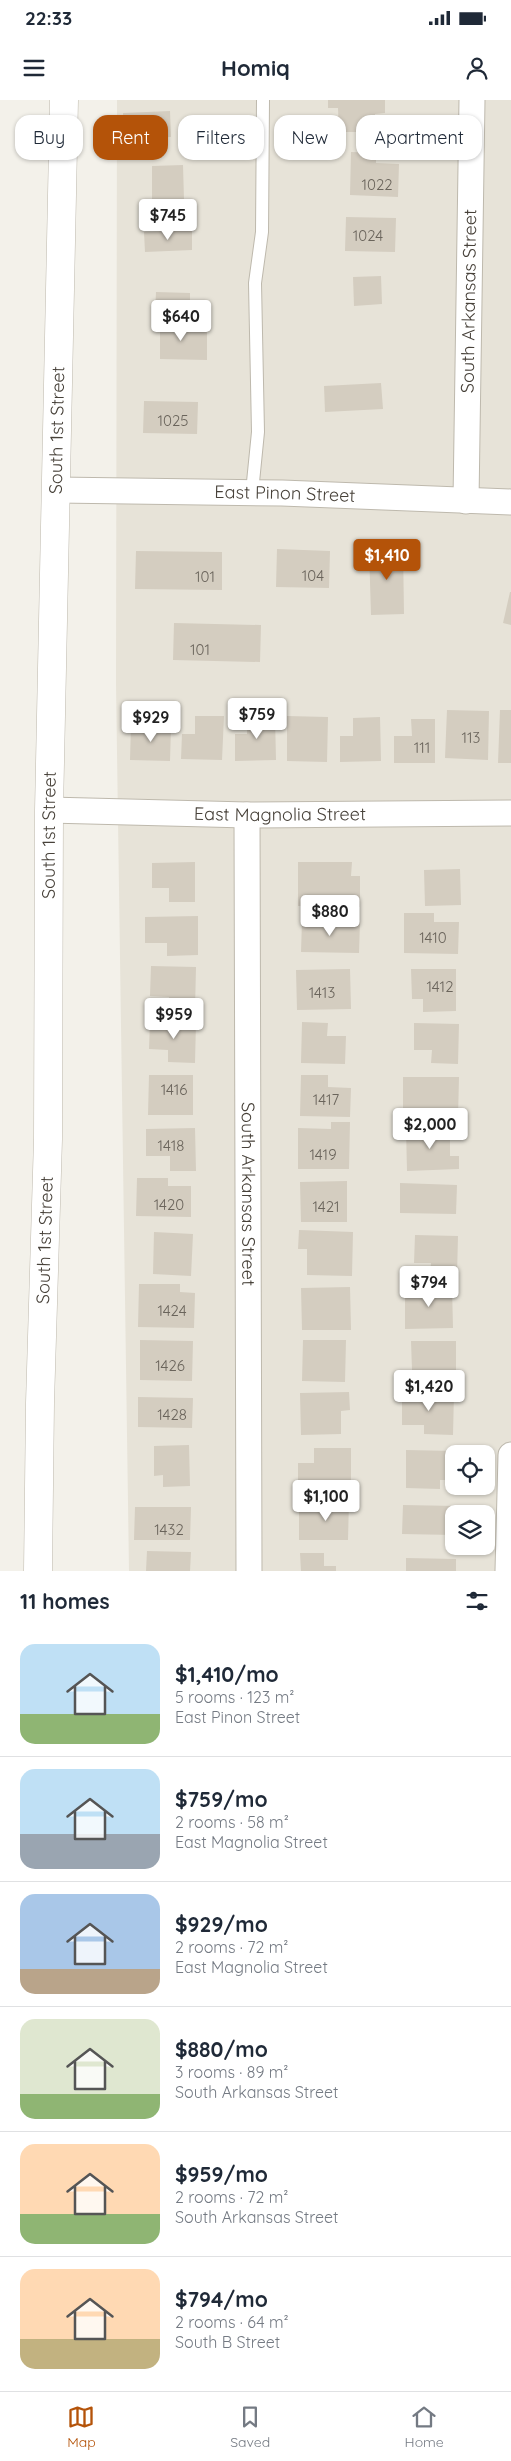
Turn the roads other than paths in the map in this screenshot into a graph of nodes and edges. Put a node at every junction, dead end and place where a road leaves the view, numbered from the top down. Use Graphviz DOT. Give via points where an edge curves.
graph roads {
  1 [pos="64,100"];
  2 [pos="263,100"];
  3 [pos="472,100"];
  4 [pos="57,490"];
  5 [pos="252,492"];
  6 [pos="466,501"];
  7 [pos="511,502"];
  8 [pos="49,810"];
  9 [pos="511,813"];
  10 [pos="247,816"];
  11 [pos="511,1455"];
  12 [pos="38,1571"];
  13 [pos="249,1571"];
  14 [pos="508,1571"];
  1 -- 4 [label="street, South 1st Street"];
  2 -- 5 [label="lane" via="262,232 255,283 258,432"];
  3 -- 6 [label="street, South Arkansas Street"];
  4 -- 5 [label="street, East Pinon Street"];
  4 -- 8 [label="street, South 1st Street"];
  5 -- 6 [label="street, East Pinon Street"];
  6 -- 7 [label="street, East Pinon Street"];
  8 -- 10 [label="street, East Magnolia Street"];
  8 -- 12 [label="street, South 1st Street" via="48,1139"];
  9 -- 10 [label="street, East Magnolia Street"];
  10 -- 13 [label="street, South Arkansas Street"];
  11 -- 14 [label="street"];
}
